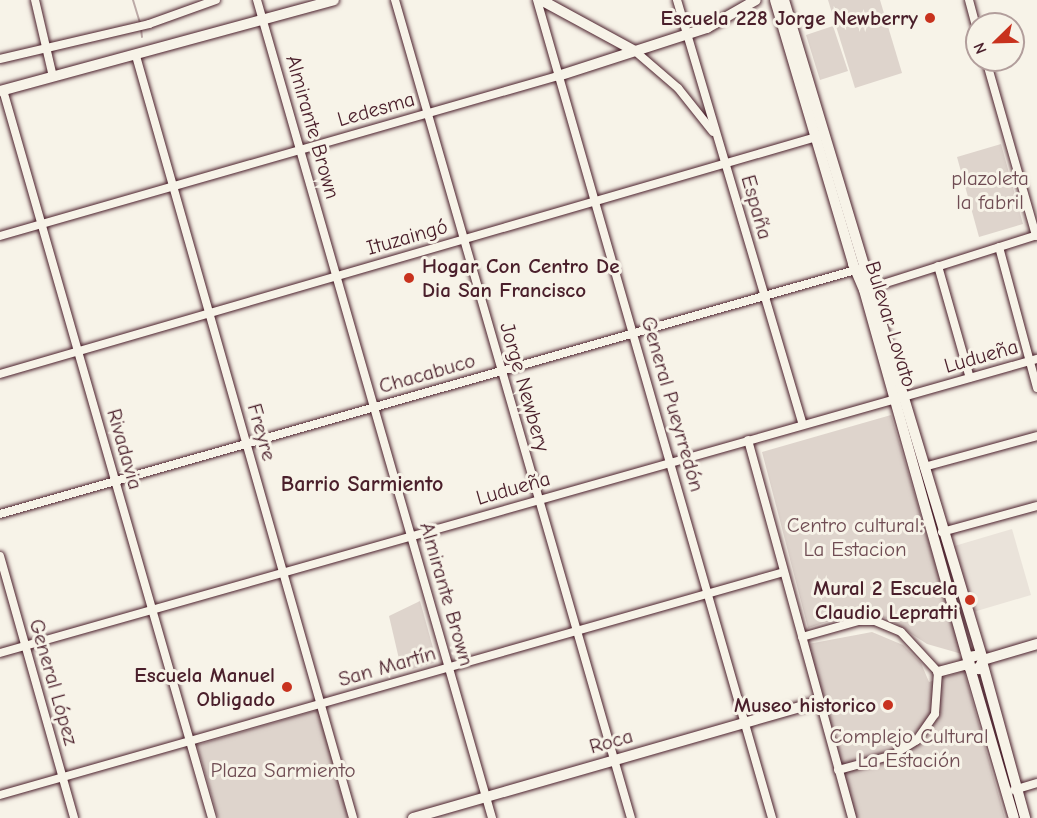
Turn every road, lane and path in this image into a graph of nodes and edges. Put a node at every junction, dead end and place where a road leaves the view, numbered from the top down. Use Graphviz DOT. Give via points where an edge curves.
graph roads {
  1 [pos="35,0"];
  2 [pos="216,0"];
  3 [pos="257,0"];
  4 [pos="334,0"];
  5 [pos="395,0"];
  6 [pos="539,0"];
  7 [pos="677,0"];
  8 [pos="756,0"];
  9 [pos="775,0"];
  10 [pos="784,0"];
  11 [pos="263,21"];
  12 [pos="687,36"];
  13 [pos="46,46"];
  14 [pos="635,51"];
  15 [pos="136,56"];
  16 [pos="0,59"];
  17 [pos="989,72"];
  18 [pos="53,76"];
  19 [pos="558,76"];
  20 [pos="2,90"];
  21 [pos="427,114"];
  22 [pos="820,136"];
  23 [pos="718,138"];
  24 [pos="301,150"];
  25 [pos="725,164"];
  26 [pos="173,187"];
  27 [pos="595,202"];
  28 [pos="41,225"];
  29 [pos="0,236"];
  30 [pos="1036,236"];
  31 [pos="463,240"];
  32 [pos="999,247"];
  33 [pos="938,266"];
  34 [pos="859,269"];
  35 [pos="337,276"];
  36 [pos="869,289"];
  37 [pos="764,295"];
  38 [pos="209,314"];
  39 [pos="634,333"];
  40 [pos="77,351"];
  41 [pos="1033,360"];
  42 [pos="502,370"];
  43 [pos="0,374"];
  44 [pos="970,378"];
  45 [pos="1037,388"];
  46 [pos="898,399"];
  47 [pos="375,406"];
  48 [pos="803,425"];
  49 [pos="1037,436"];
  50 [pos="748,440"];
  51 [pos="247,443"];
  52 [pos="670,462"];
  53 [pos="924,467"];
  54 [pos="116,481"];
  55 [pos="539,499"];
  56 [pos="1037,506"];
  57 [pos="0,514"];
  58 [pos="937,533"];
  59 [pos="412,536"];
  60 [pos="0,556"];
  61 [pos="284,572"];
  62 [pos="784,572"];
  63 [pos="708,594"];
  64 [pos="153,609"];
  65 [pos="577,631"];
  66 [pos="802,637"];
  67 [pos="1037,644"];
  68 [pos="25,646"];
  69 [pos="0,653"];
  70 [pos="982,660"];
  71 [pos="969,664"];
  72 [pos="449,667"];
  73 [pos="938,672"];
  74 [pos="820,701"];
  75 [pos="321,704"];
  76 [pos="744,723"];
  77 [pos="190,741"];
  78 [pos="614,760"];
  79 [pos="838,770"];
  80 [pos="62,777"];
  81 [pos="1037,783"];
  82 [pos="1012,790"];
  83 [pos="0,795"];
  84 [pos="486,797"];
  85 [pos="74,818"];
  86 [pos="212,818"];
  87 [pos="353,818"];
  88 [pos="413,818"];
  89 [pos="492,818"];
  90 [pos="631,818"];
  91 [pos="772,818"];
  92 [pos="852,818"];
  93 [pos="1014,818"];
  94 [pos="1025,818"];
  1 -- 13 [label="street"];
  2 -- 13 [label="street" via="140,26"];
  3 -- 11 [label="street, Almirante Brown"];
  4 -- 11 [label="main road"];
  5 -- 21 [label="street, Jorge Newbery"];
  6 -- 14 [label="main road"];
  6 -- 19 [label="street, General Pueyrredón"];
  7 -- 12 [label="street, España"];
  8 -- 12 [label="main road, Ledesma" via="722,22"];
  9 -- 22 [label="main road, Bulevar Lovato"];
  10 -- 22 [label="main road, Bulevar Lovato"];
  11 -- 15 [label="main road"];
  11 -- 24 [label="street, Almirante Brown"];
  12 -- 14 [label="main road, Ledesma"];
  12 -- 23 [label="street, España"];
  13 -- 16 [label="street"];
  13 -- 18 [label="street"];
  14 -- 19 [label="main road, Ledesma"];
  14 -- 23 [label="street" via="678,87"];
  15 -- 18 [label="main road"];
  15 -- 26 [label="street, Freyre"];
  17 -- 30 [label="street"];
  18 -- 20 [label="main road"];
  19 -- 21 [label="street, Ledesma"];
  19 -- 27 [label="street, General Pueyrredón"];
  20 -- 28 [label="street, Rivadavia"];
  21 -- 24 [label="street, Ledesma"];
  21 -- 31 [label="street, Jorge Newbery"];
  22 -- 25 [label="street, Ituzaingó"];
  22 -- 34 [label="main road, Bulevar Lovato"];
  23 -- 25 [label="street, España"];
  24 -- 26 [label="street, Ledesma"];
  24 -- 35 [label="street, Almirante Brown"];
  25 -- 27 [label="street, Ituzaingó"];
  25 -- 37 [label="street, España"];
  26 -- 28 [label="street, Ledesma"];
  26 -- 38 [label="street, Freyre"];
  27 -- 31 [label="street, Ituzaingó"];
  27 -- 39 [label="street, General Pueyrredón"];
  28 -- 29 [label="street, Ledesma"];
  28 -- 40 [label="street, Rivadavia"];
  30 -- 32 [label="street"];
  31 -- 35 [label="street, Ituzaingó"];
  31 -- 42 [label="street, Jorge Newbery"];
  32 -- 33 [label="street"];
  32 -- 41 [label="street"];
  33 -- 36 [label="street"];
  33 -- 44 [label="street"];
  34 -- 36 [label="main road, Bulevar Lovato"];
  34 -- 37 [label="street, Chacabuco"];
  35 -- 38 [label="street, Ituzaingó"];
  35 -- 47 [label="street, Almirante Brown"];
  36 -- 46 [label="main road, Bulevar Lovato"];
  37 -- 39 [label="street, Chacabuco"];
  37 -- 48 [label="street, España"];
  38 -- 40 [label="street, Ituzaingó"];
  38 -- 51 [label="street, Freyre"];
  39 -- 42 [label="street, Chacabuco"];
  39 -- 52 [label="street, General Pueyrredón"];
  40 -- 43 [label="street, Ituzaingó"];
  40 -- 54 [label="street, Rivadavia"];
  41 -- 44 [label="street, Ludueña"];
  41 -- 45 [label="street"];
  42 -- 47 [label="street, Chacabuco"];
  42 -- 55 [label="street, Jorge Newbery"];
  44 -- 46 [label="street, Ludueña"];
  46 -- 48 [label="street, Ludueña"];
  46 -- 53 [label="main road, Bulevar Lovato"];
  46 -- 58 [label="main road, Bulevar Lovato"];
  47 -- 51 [label="street, Chacabuco"];
  47 -- 59 [label="street, Almirante Brown"];
  48 -- 50 [label="street, Ludueña"];
  49 -- 53 [label="street"];
  50 -- 52 [label="street, Ludueña"];
  50 -- 62 [label="street"];
  51 -- 54 [label="street, Chacabuco"];
  51 -- 61 [label="street, Freyre"];
  52 -- 55 [label="street, Ludueña"];
  52 -- 63 [label="street, General Pueyrredón"];
  53 -- 58 [label="main road, Bulevar Lovato"];
  54 -- 57 [label="street, Chacabuco"];
  54 -- 64 [label="street, Rivadavia"];
  55 -- 59 [label="street, Ludueña"];
  55 -- 65 [label="street, Jorge Newbery"];
  56 -- 58 [label="street"];
  58 -- 70 [label="main road, Bulevar Lovato"];
  58 -- 71 [label="main road, Bulevar Lovato"];
  59 -- 61 [label="street, Ludueña"];
  59 -- 72 [label="street, Almirante Brown"];
  60 -- 68 [label="street, General López"];
  61 -- 64 [label="street, Ludueña"];
  61 -- 75 [label="street, Freyre"];
  62 -- 63 [label="street, San Martín"];
  62 -- 66 [label="street"];
  63 -- 65 [label="street, San Martín"];
  63 -- 76 [label="street, General Pueyrredón"];
  64 -- 68 [label="street, Ludueña"];
  64 -- 77 [label="street, Rivadavia"];
  65 -- 72 [label="street, San Martín"];
  65 -- 78 [label="street, Jorge Newbery"];
  66 -- 73 [label="street" via="858,621 875,621 901,632"];
  66 -- 74 [label="street"];
  67 -- 70 [label="main road"];
  68 -- 69 [label="street, Ludueña"];
  68 -- 80 [label="street, General López"];
  70 -- 71 [label="main road" via="973,654"];
  70 -- 82 [label="main road, Bulevar Lovato"];
  71 -- 73 [label="main road"];
  71 -- 82 [label="main road, Bulevar Lovato"];
  72 -- 75 [label="street, San Martín"];
  72 -- 84 [label="street, Almirante Brown"];
  73 -- 79 [label="street" via="935,714 917,740 893,755"];
  74 -- 76 [label="main road, Roca"];
  74 -- 79 [label="street"];
  75 -- 77 [label="street, San Martín"];
  75 -- 87 [label="street, Freyre"];
  76 -- 78 [label="main road, Roca"];
  76 -- 91 [label="street, General Pueyrredón"];
  77 -- 80 [label="street, San Martín"];
  77 -- 86 [label="street, Rivadavia"];
  78 -- 84 [label="main road, Roca"];
  78 -- 90 [label="street, Jorge Newbery"];
  79 -- 92 [label="street"];
  80 -- 83 [label="street, San Martín"];
  80 -- 85 [label="street, General López"];
  81 -- 82 [label="street"];
  82 -- 93 [label="main road, Bulevar Lovato"];
  82 -- 94 [label="main road, Bulevar Lovato"];
  84 -- 88 [label="main road, Roca"];
  84 -- 89 [label="street, Almirante Brown"];
}
